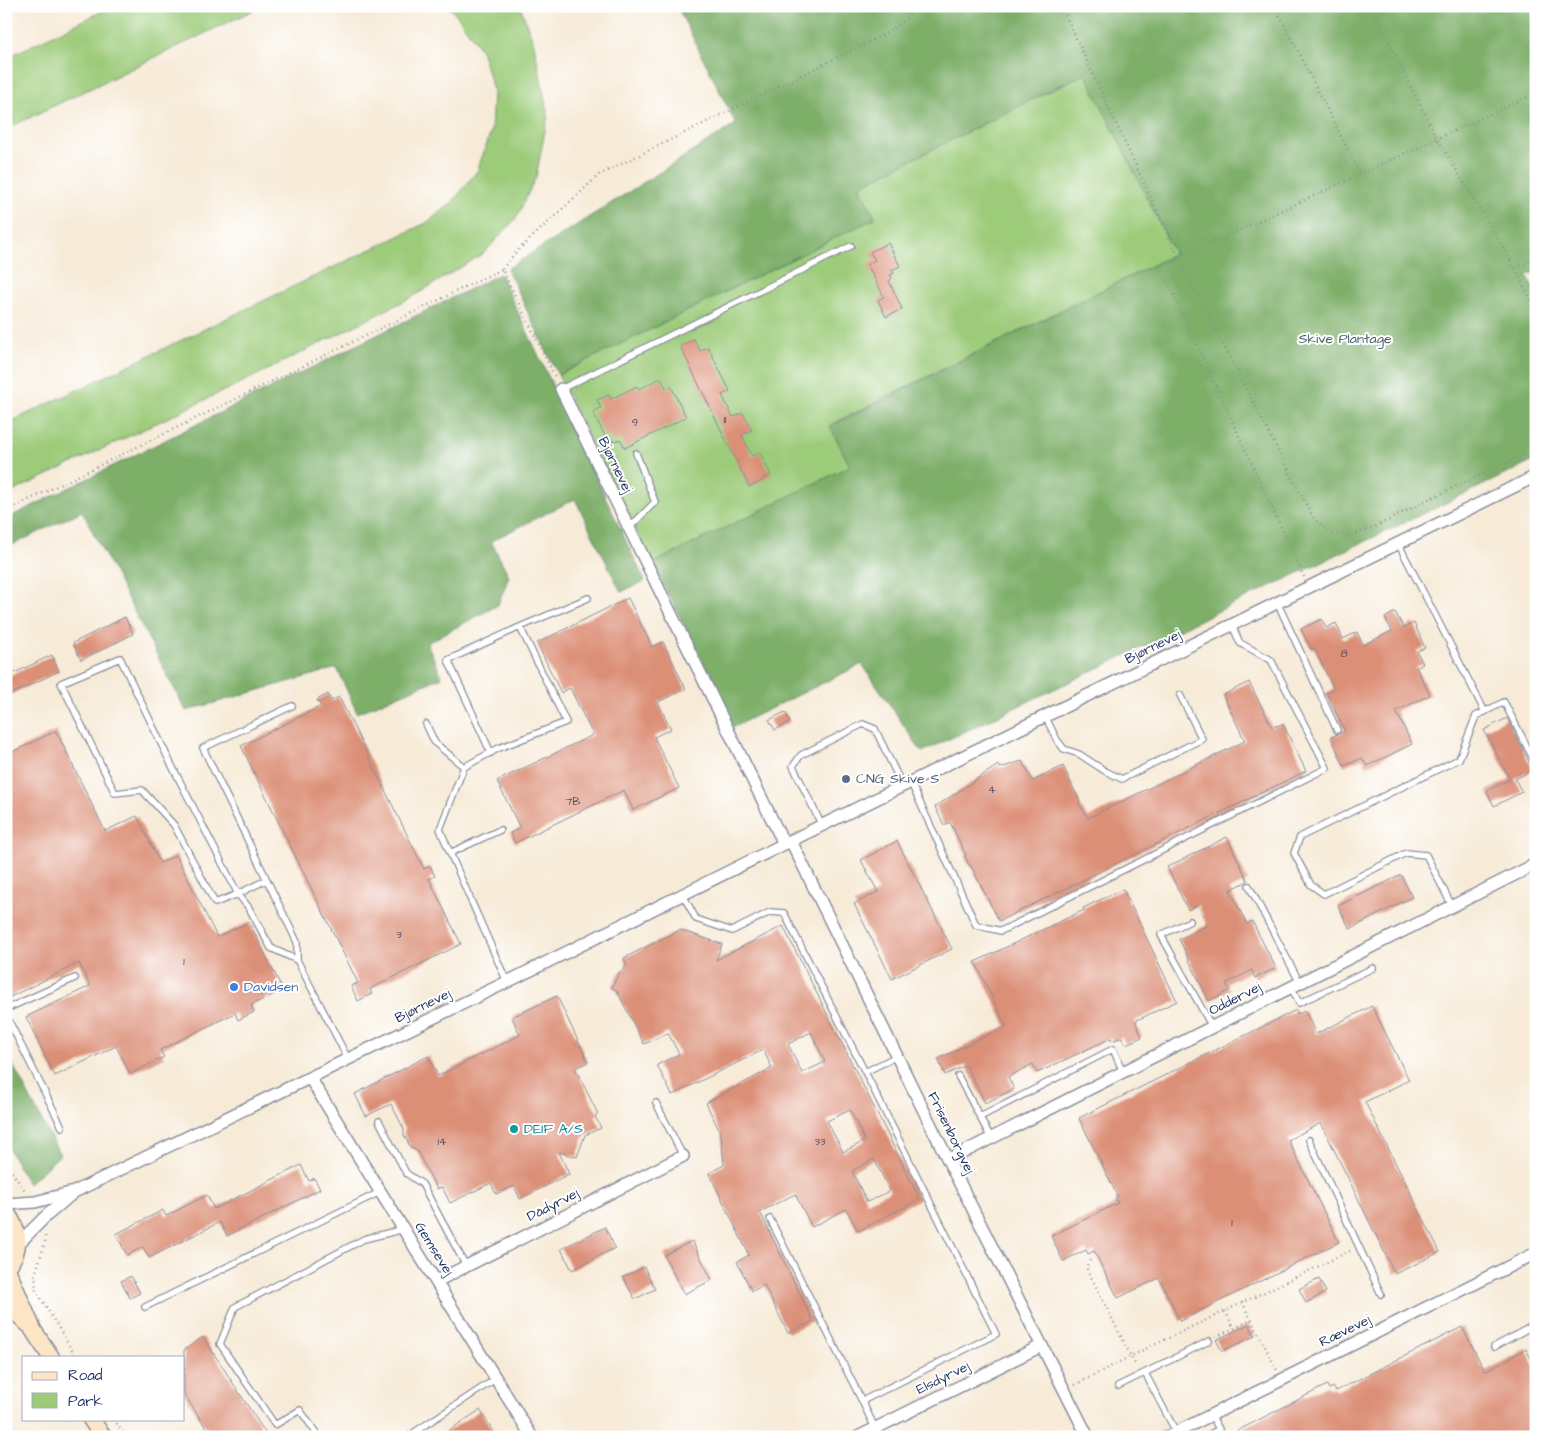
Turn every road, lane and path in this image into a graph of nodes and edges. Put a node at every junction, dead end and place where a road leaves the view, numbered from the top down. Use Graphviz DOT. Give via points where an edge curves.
graph roads {
  1 [pos="915,6"];
  2 [pos="1061,6"];
  3 [pos="1275,6"];
  4 [pos="1370,6"];
  5 [pos="1536,93"];
  6 [pos="1437,138"];
  7 [pos="1360,175"];
  8 [pos="851,246"];
  9 [pos="1179,258"];
  10 [pos="1536,258"];
  11 [pos="1514,268"];
  12 [pos="502,269"];
  13 [pos="1536,311"];
  14 [pos="561,389"];
  15 [pos="1536,450"];
  16 [pos="636,453"];
  17 [pos="1536,476"];
  18 [pos="6,511"];
  19 [pos="629,528"];
  20 [pos="1398,543"];
  21 [pos="1309,587"];
  22 [pos="588,598"];
  23 [pos="1277,602"];
  24 [pos="1232,624"];
  25 [pos="520,627"];
  26 [pos="1180,695"];
  27 [pos="292,706"];
  28 [pos="1485,712"];
  29 [pos="1046,716"];
  30 [pos="426,724"];
  31 [pos="1337,730"];
  32 [pos="491,752"];
  33 [pos="1536,764"];
  34 [pos="464,767"];
  35 [pos="907,785"];
  36 [pos="822,826"];
  37 [pos="500,830"];
  38 [pos="788,843"];
  39 [pos="450,853"];
  40 [pos="1536,864"];
  41 [pos="266,880"];
  42 [pos="1250,886"];
  43 [pos="238,894"];
  44 [pos="683,895"];
  45 [pos="1452,906"];
  46 [pos="1190,921"];
  47 [pos="297,960"];
  48 [pos="1372,968"];
  49 [pos="75,978"];
  50 [pos="507,982"];
  51 [pos="1296,985"];
  52 [pos="6,1009"];
  53 [pos="6,1015"];
  54 [pos="1212,1027"];
  55 [pos="897,1056"];
  56 [pos="348,1059"];
  57 [pos="865,1072"];
  58 [pos="1124,1072"];
  59 [pos="958,1076"];
  60 [pos="310,1078"];
  61 [pos="656,1103"];
  62 [pos="980,1117"];
  63 [pos="379,1121"];
  64 [pos="62,1127"];
  65 [pos="992,1138"];
  66 [pos="1309,1140"];
  67 [pos="683,1156"];
  68 [pos="948,1160"];
  69 [pos="6,1164"];
  70 [pos="74,1192"];
  71 [pos="380,1192"];
  72 [pos="33,1202"];
  73 [pos="6,1204"];
  74 [pos="6,1212"];
  75 [pos="770,1218"];
  76 [pos="41,1221"];
  77 [pos="404,1229"];
  78 [pos="17,1245"];
  79 [pos="1359,1246"];
  80 [pos="1536,1253"];
  81 [pos="1090,1260"];
  82 [pos="466,1266"];
  83 [pos="7,1269"];
  84 [pos="437,1281"];
  85 [pos="1381,1294"];
  86 [pos="1242,1302"];
  87 [pos="6,1303"];
  88 [pos="145,1307"];
  89 [pos="1225,1310"];
  90 [pos="1251,1320"];
  91 [pos="1536,1324"];
  92 [pos="1234,1328"];
  93 [pos="33,1330"];
  94 [pos="1209,1340"];
  95 [pos="1041,1346"];
  96 [pos="1494,1347"];
  97 [pos="50,1356"];
  98 [pos="75,1356"];
  99 [pos="1130,1356"];
  100 [pos="1143,1374"];
  101 [pos="497,1378"];
  102 [pos="1282,1379"];
  103 [pos="1118,1386"];
  104 [pos="1064,1391"];
  105 [pos="862,1401"];
  106 [pos="1211,1415"];
  107 [pos="92,1420"];
  108 [pos="115,1420"];
  109 [pos="875,1428"];
  110 [pos="1171,1435"];
  111 [pos="103,1437"];
  112 [pos="125,1437"];
  113 [pos="318,1437"];
  114 [pos="407,1437"];
  115 [pos="532,1437"];
  116 [pos="858,1437"];
  117 [pos="1088,1437"];
  118 [pos="1206,1437"];
  1 -- 12 [label="path" via="906,19 885,34 599,175"];
  2 -- 9 [label="path"];
  3 -- 7 [label="path"];
  4 -- 6 [label="path"];
  5 -- 6 [label="path"];
  6 -- 7 [label="path"];
  6 -- 11 [label="path"];
  7 -- 9 [label="path"];
  8 -- 14 [label="lane"];
  9 -- 15 [label="path" via="1314,518 1331,533 1349,536 1375,527"];
  9 -- 21 [label="path" via="1168,272 1168,282"];
  10 -- 11 [label="path"];
  11 -- 13 [label="path"];
  12 -- 14 [label="path"];
  12 -- 18 [label="path"];
  14 -- 19 [label="street, Bjørnevej"];
  16 -- 19 [label="lane" via="655,502"];
  17 -- 20 [label="street, Bjørnevej"];
  19 -- 38 [label="street, Bjørnevej"];
  20 -- 21 [label="street, Bjørnevej"];
  20 -- 28 [label="lane"];
  21 -- 23 [label="street, Bjørnevej"];
  22 -- 25 [label="lane"];
  23 -- 24 [label="street, Bjørnevej"];
  23 -- 31 [label="lane"];
  24 -- 29 [label="street, Bjørnevej"];
  24 -- 35 [label="lane" via="1240,643 1270,660 1327,768 1000,931 976,924"];
  25 -- 32 [label="lane" via="448,660"];
  25 -- 32 [label="lane" via="566,722"];
  26 -- 29 [label="lane" via="1202,740 1122,779 1064,749"];
  27 -- 41 [label="lane" via="203,748"];
  28 -- 33 [label="lane" via="1504,702"];
  28 -- 45 [label="lane" via="1476,716 1458,758 1300,837 1294,853 1310,885 1324,894 1406,853 1426,855"];
  29 -- 35 [label="street, Bjørnevej"];
  30 -- 34 [label="lane" via="434,744"];
  32 -- 34 [label="lane"];
  34 -- 39 [label="lane" via="440,829"];
  35 -- 36 [label="street, Bjørnevej"];
  35 -- 36 [label="lane" via="875,729 863,724 854,728 801,755 793,766"];
  36 -- 38 [label="street, Bjørnevej"];
  37 -- 39 [label="lane"];
  38 -- 44 [label="street, Bjørnevej"];
  38 -- 55 [label="street, Frisenborgvej"];
  39 -- 50 [label="lane"];
  40 -- 45 [label="street, Oddervej"];
  41 -- 43 [label="lane"];
  41 -- 47 [label="lane" via="297,942"];
  42 -- 51 [label="lane"];
  43 -- 43 [label="lane" via="120,658 62,683 115,793 142,790 174,825 215,903"];
  43 -- 47 [label="lane" via="271,948"];
  44 -- 50 [label="street, Bjørnevej"];
  44 -- 57 [label="lane" via="696,920 732,931 770,912 784,913"];
  45 -- 51 [label="street, Oddervej"];
  46 -- 54 [label="lane" via="1161,935"];
  47 -- 56 [label="lane"];
  48 -- 51 [label="lane" via="1299,1003"];
  49 -- 52 [label="lane"];
  50 -- 56 [label="street, Bjørnevej"];
  51 -- 54 [label="street, Oddervej"];
  53 -- 64 [label="lane"];
  54 -- 58 [label="street, Oddervej"];
  55 -- 57 [label="lane"];
  55 -- 68 [label="street, Frisenborgvej"];
  56 -- 60 [label="street, Bjørnevej"];
  57 -- 105 [label="lane" via="996,1334"];
  58 -- 62 [label="lane" via="1113,1049"];
  58 -- 65 [label="street, Oddervej"];
  59 -- 62 [label="lane"];
  60 -- 70 [label="street, Bjørnevej"];
  60 -- 71 [label="street, Gemsevej"];
  61 -- 67 [label="lane"];
  62 -- 65 [label="lane"];
  63 -- 82 [label="lane" via="406,1173 422,1184"];
  65 -- 68 [label="street, Oddervej"];
  66 -- 79 [label="lane"];
  67 -- 82 [label="street, Dådyrvej"];
  68 -- 95 [label="street, Frisenborgvej"];
  69 -- 72 [label="path"];
  70 -- 72 [label="street, Bjørnevej"];
  70 -- 76 [label="street, Bjørnevej"];
  71 -- 77 [label="street, Gemsevej"];
  71 -- 88 [label="lane"];
  72 -- 73 [label="street, Bjørnevej"];
  74 -- 78 [label="main road" via="17,1234"];
  75 -- 105 [label="lane"];
  76 -- 78 [label="street, Bjørnevej"];
  76 -- 98 [label="path" via="45,1242 35,1275 36,1290"];
  77 -- 84 [label="street, Gemsevej"];
  77 -- 113 [label="lane" via="364,1239 235,1307 220,1344 275,1425 300,1410"];
  78 -- 83 [label="main road"];
  79 -- 85 [label="lane"];
  79 -- 86 [label="path"];
  80 -- 102 [label="street, Rævevej"];
  81 -- 99 [label="path" via="1086,1267"];
  82 -- 84 [label="street, Dådyrvej"];
  83 -- 93 [label="main road"];
  84 -- 101 [label="street, Gemsevej"];
  86 -- 89 [label="path"];
  86 -- 90 [label="path"];
  87 -- 93 [label="main road"];
  89 -- 92 [label="path"];
  89 -- 99 [label="path"];
  90 -- 92 [label="path"];
  90 -- 102 [label="path"];
  91 -- 96 [label="lane"];
  92 -- 94 [label="path"];
  93 -- 97 [label="main road"];
  94 -- 100 [label="lane"];
  95 -- 104 [label="street, Frisenborgvej"];
  95 -- 109 [label="street, Elsdyrvej"];
  99 -- 100 [label="path"];
  99 -- 104 [label="path"];
  100 -- 103 [label="lane"];
  100 -- 110 [label="lane"];
  101 -- 114 [label="lane"];
  101 -- 115 [label="street, Gemsevej"];
  102 -- 106 [label="street, Rævevej"];
  104 -- 117 [label="street, Frisenborgvej"];
  105 -- 109 [label="lane"];
  106 -- 110 [label="street, Rævevej"];
  106 -- 118 [label="lane" via="1219,1430"];
  107 -- 111 [label="main road"];
  108 -- 112 [label="path"];
  109 -- 116 [label="street, Elsdyrvej"];
}
